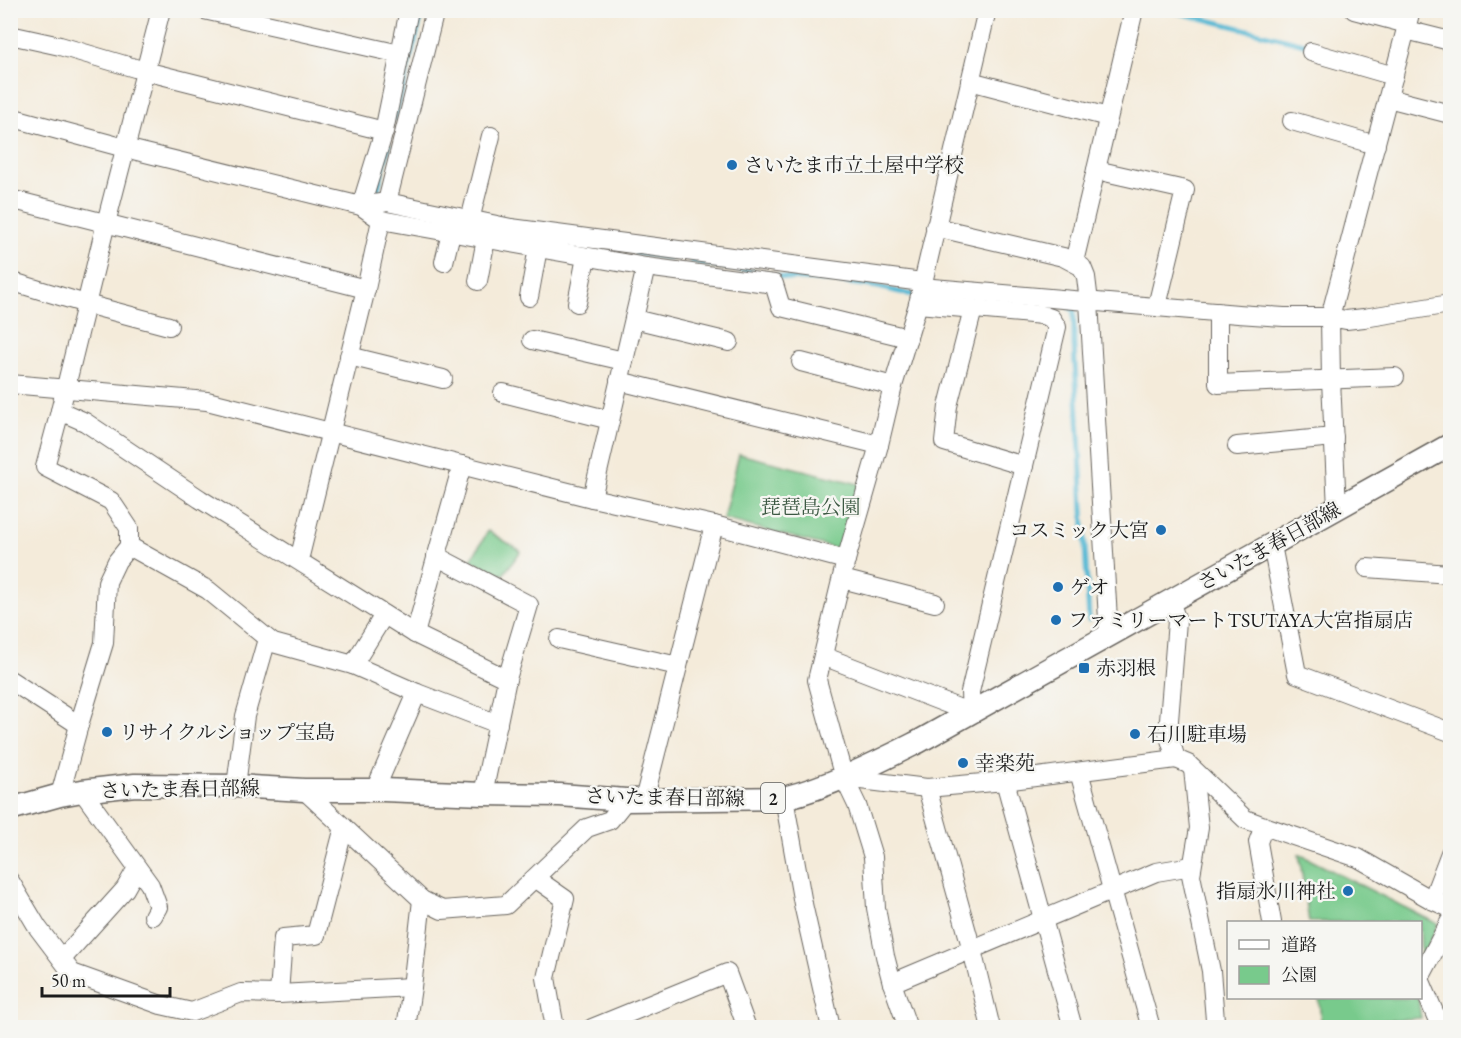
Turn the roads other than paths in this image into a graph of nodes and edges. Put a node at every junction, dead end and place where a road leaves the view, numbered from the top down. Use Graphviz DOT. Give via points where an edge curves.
graph roads {
  1 [pos="160,10"];
  2 [pos="204,10"];
  3 [pos="409,10"];
  4 [pos="435,10"];
  5 [pos="987,10"];
  6 [pos="1134,10"];
  7 [pos="1354,10"];
  8 [pos="1408,21"];
  9 [pos="10,35"];
  10 [pos="1450,40"];
  11 [pos="1311,52"];
  12 [pos="400,54"];
  13 [pos="145,71"];
  14 [pos="1394,76"];
  15 [pos="970,81"];
  16 [pos="1388,98"];
  17 [pos="1450,114"];
  18 [pos="10,117"];
  19 [pos="1108,117"];
  20 [pos="1292,122"];
  21 [pos="384,131"];
  22 [pos="491,136"];
  23 [pos="1376,145"];
  24 [pos="125,148"];
  25 [pos="1095,170"];
  26 [pos="10,199"];
  27 [pos="387,202"];
  28 [pos="361,206"];
  29 [pos="381,220"];
  30 [pos="470,220"];
  31 [pos="106,223"];
  32 [pos="935,227"];
  33 [pos="451,232"];
  34 [pos="486,239"];
  35 [pos="537,248"];
  36 [pos="586,257"];
  37 [pos="444,262"];
  38 [pos="1074,262"];
  39 [pos="646,267"];
  40 [pos="10,281"];
  41 [pos="478,281"];
  42 [pos="366,288"];
  43 [pos="920,293"];
  44 [pos="529,297"];
  45 [pos="1089,302"];
  46 [pos="577,303"];
  47 [pos="86,304"];
  48 [pos="1450,304"];
  49 [pos="1156,306"];
  50 [pos="973,309"];
  51 [pos="1218,312"];
  52 [pos="1330,318"];
  53 [pos="634,319"];
  54 [pos="170,326"];
  55 [pos="908,338"];
  56 [pos="532,340"];
  57 [pos="729,342"];
  58 [pos="349,356"];
  59 [pos="624,361"];
  60 [pos="801,362"];
  61 [pos="1395,377"];
  62 [pos="443,379"];
  63 [pos="1331,380"];
  64 [pos="619,381"];
  65 [pos="10,384"];
  66 [pos="893,386"];
  67 [pos="65,388"];
  68 [pos="502,393"];
  69 [pos="60,411"];
  70 [pos="610,420"];
  71 [pos="330,432"];
  72 [pos="1334,437"];
  73 [pos="879,445"];
  74 [pos="1450,445"];
  75 [pos="1237,446"];
  76 [pos="462,465"];
  77 [pos="1024,466"];
  78 [pos="592,498"];
  79 [pos="1337,509"];
  80 [pos="714,525"];
  81 [pos="1272,545"];
  82 [pos="129,546"];
  83 [pos="436,556"];
  84 [pos="299,560"];
  85 [pos="846,560"];
  86 [pos="1366,568"];
  87 [pos="1450,574"];
  88 [pos="842,579"];
  89 [pos="1170,601"];
  90 [pos="935,603"];
  91 [pos="384,615"];
  92 [pos="415,634"];
  93 [pos="1109,636"];
  94 [pos="267,639"];
  95 [pos="559,639"];
  96 [pos="823,656"];
  97 [pos="353,665"];
  98 [pos="678,666"];
  99 [pos="507,679"];
  100 [pos="10,680"];
  101 [pos="417,693"];
  102 [pos="971,713"];
  103 [pos="498,723"];
  104 [pos="79,725"];
  105 [pos="1450,732"];
  106 [pos="1176,759"];
  107 [pos="1193,769"];
  108 [pos="1079,772"];
  109 [pos="844,778"];
  110 [pos="1005,782"];
  111 [pos="236,786"];
  112 [pos="927,788"];
  113 [pos="304,790"];
  114 [pos="375,790"];
  115 [pos="82,791"];
  116 [pos="483,794"];
  117 [pos="60,795"];
  118 [pos="784,798"];
  119 [pos="635,800"];
  120 [pos="10,809"];
  121 [pos="1264,826"];
  122 [pos="344,827"];
  123 [pos="1450,853"];
  124 [pos="1192,866"];
  125 [pos="137,868"];
  126 [pos="535,878"];
  127 [pos="10,882"];
  128 [pos="1113,890"];
  129 [pos="422,900"];
  130 [pos="1432,900"];
  131 [pos="1450,908"];
  132 [pos="153,916"];
  133 [pos="1043,919"];
  134 [pos="1272,921"];
  135 [pos="1450,921"];
  136 [pos="972,950"];
  137 [pos="62,959"];
  138 [pos="1422,975"];
  139 [pos="891,983"];
  140 [pos="1422,984"];
  141 [pos="412,987"];
  142 [pos="279,994"];
  143 [pos="189,1020"];
  144 [pos="406,1028"];
  145 [pos="555,1028"];
  146 [pos="592,1028"];
  147 [pos="747,1028"];
  148 [pos="831,1028"];
  149 [pos="908,1028"];
  150 [pos="991,1028"];
  151 [pos="1073,1028"];
  152 [pos="1151,1028"];
  153 [pos="1219,1028"];
  154 [pos="1441,1028"];
  1 -- 13 [label="street"];
  2 -- 12 [label="street"];
  3 -- 12 [label="street"];
  4 -- 27 [label="street"];
  5 -- 15 [label="street"];
  6 -- 19 [label="street"];
  7 -- 8 [label="street"];
  8 -- 10 [label="street"];
  8 -- 14 [label="street"];
  9 -- 13 [label="street"];
  11 -- 14 [label="street"];
  12 -- 21 [label="street"];
  13 -- 21 [label="street"];
  13 -- 24 [label="street"];
  14 -- 16 [label="street"];
  15 -- 19 [label="street"];
  15 -- 32 [label="street"];
  16 -- 17 [label="street"];
  16 -- 23 [label="street"];
  18 -- 24 [label="street"];
  19 -- 25 [label="street"];
  20 -- 23 [label="street"];
  21 -- 28 [label="street"];
  22 -- 30 [label="street"];
  23 -- 52 [label="street"];
  24 -- 28 [label="street"];
  24 -- 31 [label="street"];
  25 -- 38 [label="street"];
  25 -- 49 [label="street" via="1185,190"];
  26 -- 31 [label="street"];
  27 -- 28 [label="street"];
  27 -- 30 [label="street"];
  28 -- 29 [label="street"];
  29 -- 33 [label="street"];
  29 -- 42 [label="street"];
  30 -- 43 [label="street"];
  31 -- 42 [label="street"];
  31 -- 47 [label="street"];
  32 -- 38 [label="street" via="1063,256"];
  32 -- 43 [label="street"];
  33 -- 34 [label="street"];
  33 -- 37 [label="street"];
  34 -- 35 [label="street"];
  34 -- 41 [label="street"];
  35 -- 36 [label="street"];
  35 -- 44 [label="street"];
  36 -- 39 [label="street"];
  36 -- 46 [label="street"];
  38 -- 45 [label="street" via="1082,267 1086,277"];
  39 -- 53 [label="street"];
  39 -- 55 [label="street" via="774,284 781,307"];
  40 -- 47 [label="street"];
  42 -- 58 [label="street"];
  43 -- 45 [label="street"];
  43 -- 50 [label="street"];
  43 -- 55 [label="street"];
  45 -- 49 [label="street"];
  45 -- 93 [label="street"];
  47 -- 54 [label="street"];
  47 -- 67 [label="street"];
  48 -- 52 [label="street" via="1364,318"];
  49 -- 51 [label="street"];
  50 -- 77 [label="street" via="948,406 944,442"];
  50 -- 77 [label="street" via="1042,315 1052,318 1057,327"];
  51 -- 52 [label="street"];
  51 -- 63 [label="street" via="1218,384"];
  52 -- 63 [label="street"];
  53 -- 57 [label="street"];
  53 -- 59 [label="street"];
  55 -- 66 [label="street"];
  56 -- 59 [label="street"];
  58 -- 62 [label="street"];
  58 -- 71 [label="street"];
  59 -- 64 [label="street"];
  60 -- 66 [label="street"];
  61 -- 63 [label="street"];
  63 -- 72 [label="street"];
  64 -- 70 [label="street"];
  64 -- 73 [label="street"];
  65 -- 67 [label="street"];
  66 -- 73 [label="street"];
  67 -- 69 [label="street"];
  67 -- 71 [label="street" via="207,401"];
  68 -- 70 [label="street"];
  69 -- 82 [label="street" via="45,467 111,501 129,528"];
  69 -- 84 [label="street" via="85,422"];
  70 -- 78 [label="street"];
  71 -- 76 [label="street"];
  71 -- 84 [label="street"];
  72 -- 75 [label="street"];
  72 -- 79 [label="street"];
  73 -- 85 [label="street"];
  74 -- 79 [label="main road, さいたま春日部線 / 2"];
  76 -- 78 [label="street"];
  76 -- 83 [label="street"];
  77 -- 102 [label="street" via="970,692"];
  78 -- 80 [label="street"];
  79 -- 81 [label="main road, さいたま春日部線 / 2"];
  80 -- 85 [label="street"];
  80 -- 98 [label="street"];
  81 -- 89 [label="main road, さいたま春日部線 / 2"];
  81 -- 105 [label="street" via="1297,674"];
  82 -- 94 [label="street" via="208,590"];
  82 -- 104 [label="street" via="107,582 104,643"];
  83 -- 92 [label="street"];
  83 -- 99 [label="street" via="529,605"];
  84 -- 91 [label="street"];
  85 -- 88 [label="street"];
  86 -- 87 [label="street"];
  88 -- 90 [label="street"];
  88 -- 96 [label="street"];
  89 -- 93 [label="main road, さいたま春日部線 / 2"];
  89 -- 106 [label="street" via="1177,621 1168,733"];
  91 -- 92 [label="street"];
  91 -- 97 [label="street"];
  92 -- 99 [label="street"];
  93 -- 102 [label="main road, さいたま春日部線 / 2"];
  94 -- 97 [label="street" via="273,644"];
  94 -- 111 [label="street" via="245,716"];
  95 -- 98 [label="street"];
  96 -- 102 [label="street"];
  96 -- 109 [label="street" via="817,680"];
  97 -- 101 [label="street"];
  98 -- 119 [label="street"];
  99 -- 103 [label="street"];
  100 -- 104 [label="street"];
  101 -- 103 [label="street"];
  101 -- 114 [label="street"];
  102 -- 109 [label="main road, さいたま春日部線 / 2"];
  103 -- 116 [label="street"];
  104 -- 117 [label="street"];
  106 -- 107 [label="street"];
  106 -- 108 [label="street"];
  107 -- 121 [label="street" via="1245,819"];
  107 -- 124 [label="street" via="1199,828"];
  108 -- 110 [label="street"];
  108 -- 128 [label="street"];
  109 -- 112 [label="street"];
  109 -- 118 [label="main road, さいたま春日部線 / 2"];
  109 -- 139 [label="street" via="873,857 876,908"];
  110 -- 112 [label="street"];
  110 -- 133 [label="street"];
  111 -- 113 [label="main road, さいたま春日部線 / 2"];
  111 -- 115 [label="main road, さいたま春日部線 / 2" via="135,785"];
  112 -- 136 [label="street"];
  113 -- 114 [label="main road, さいたま春日部線 / 2"];
  113 -- 122 [label="street"];
  114 -- 116 [label="main road, さいたま春日部線 / 2"];
  115 -- 117 [label="main road, さいたま春日部線 / 2"];
  115 -- 125 [label="street"];
  116 -- 119 [label="main road, さいたま春日部線 / 2"];
  117 -- 120 [label="main road, さいたま春日部線 / 2"];
  118 -- 119 [label="main road, さいたま春日部線 / 2"];
  118 -- 148 [label="street"];
  119 -- 126 [label="street" via="610,820 587,828"];
  121 -- 130 [label="street" via="1358,858"];
  121 -- 134 [label="street" via="1258,842"];
  122 -- 129 [label="street"];
  122 -- 142 [label="street" via="316,935 284,938"];
  123 -- 130 [label="street"];
  124 -- 128 [label="street" via="1156,872"];
  124 -- 153 [label="street"];
  125 -- 132 [label="street" via="150,885 158,907"];
  125 -- 137 [label="street" via="125,889"];
  126 -- 129 [label="street" via="506,905 442,910"];
  126 -- 145 [label="street" via="565,899 546,978"];
  127 -- 137 [label="street"];
  128 -- 133 [label="street"];
  128 -- 152 [label="street"];
  129 -- 141 [label="street"];
  130 -- 131 [label="street"];
  133 -- 136 [label="street"];
  133 -- 151 [label="street"];
  135 -- 138 [label="street"];
  136 -- 139 [label="street"];
  136 -- 150 [label="street"];
  137 -- 143 [label="street" via="72,973 161,1005"];
  139 -- 149 [label="street"];
  140 -- 154 [label="street"];
  141 -- 142 [label="street"];
  141 -- 144 [label="street"];
  142 -- 143 [label="street" via="241,993"];
  146 -- 147 [label="street" via="727,973"];
}
